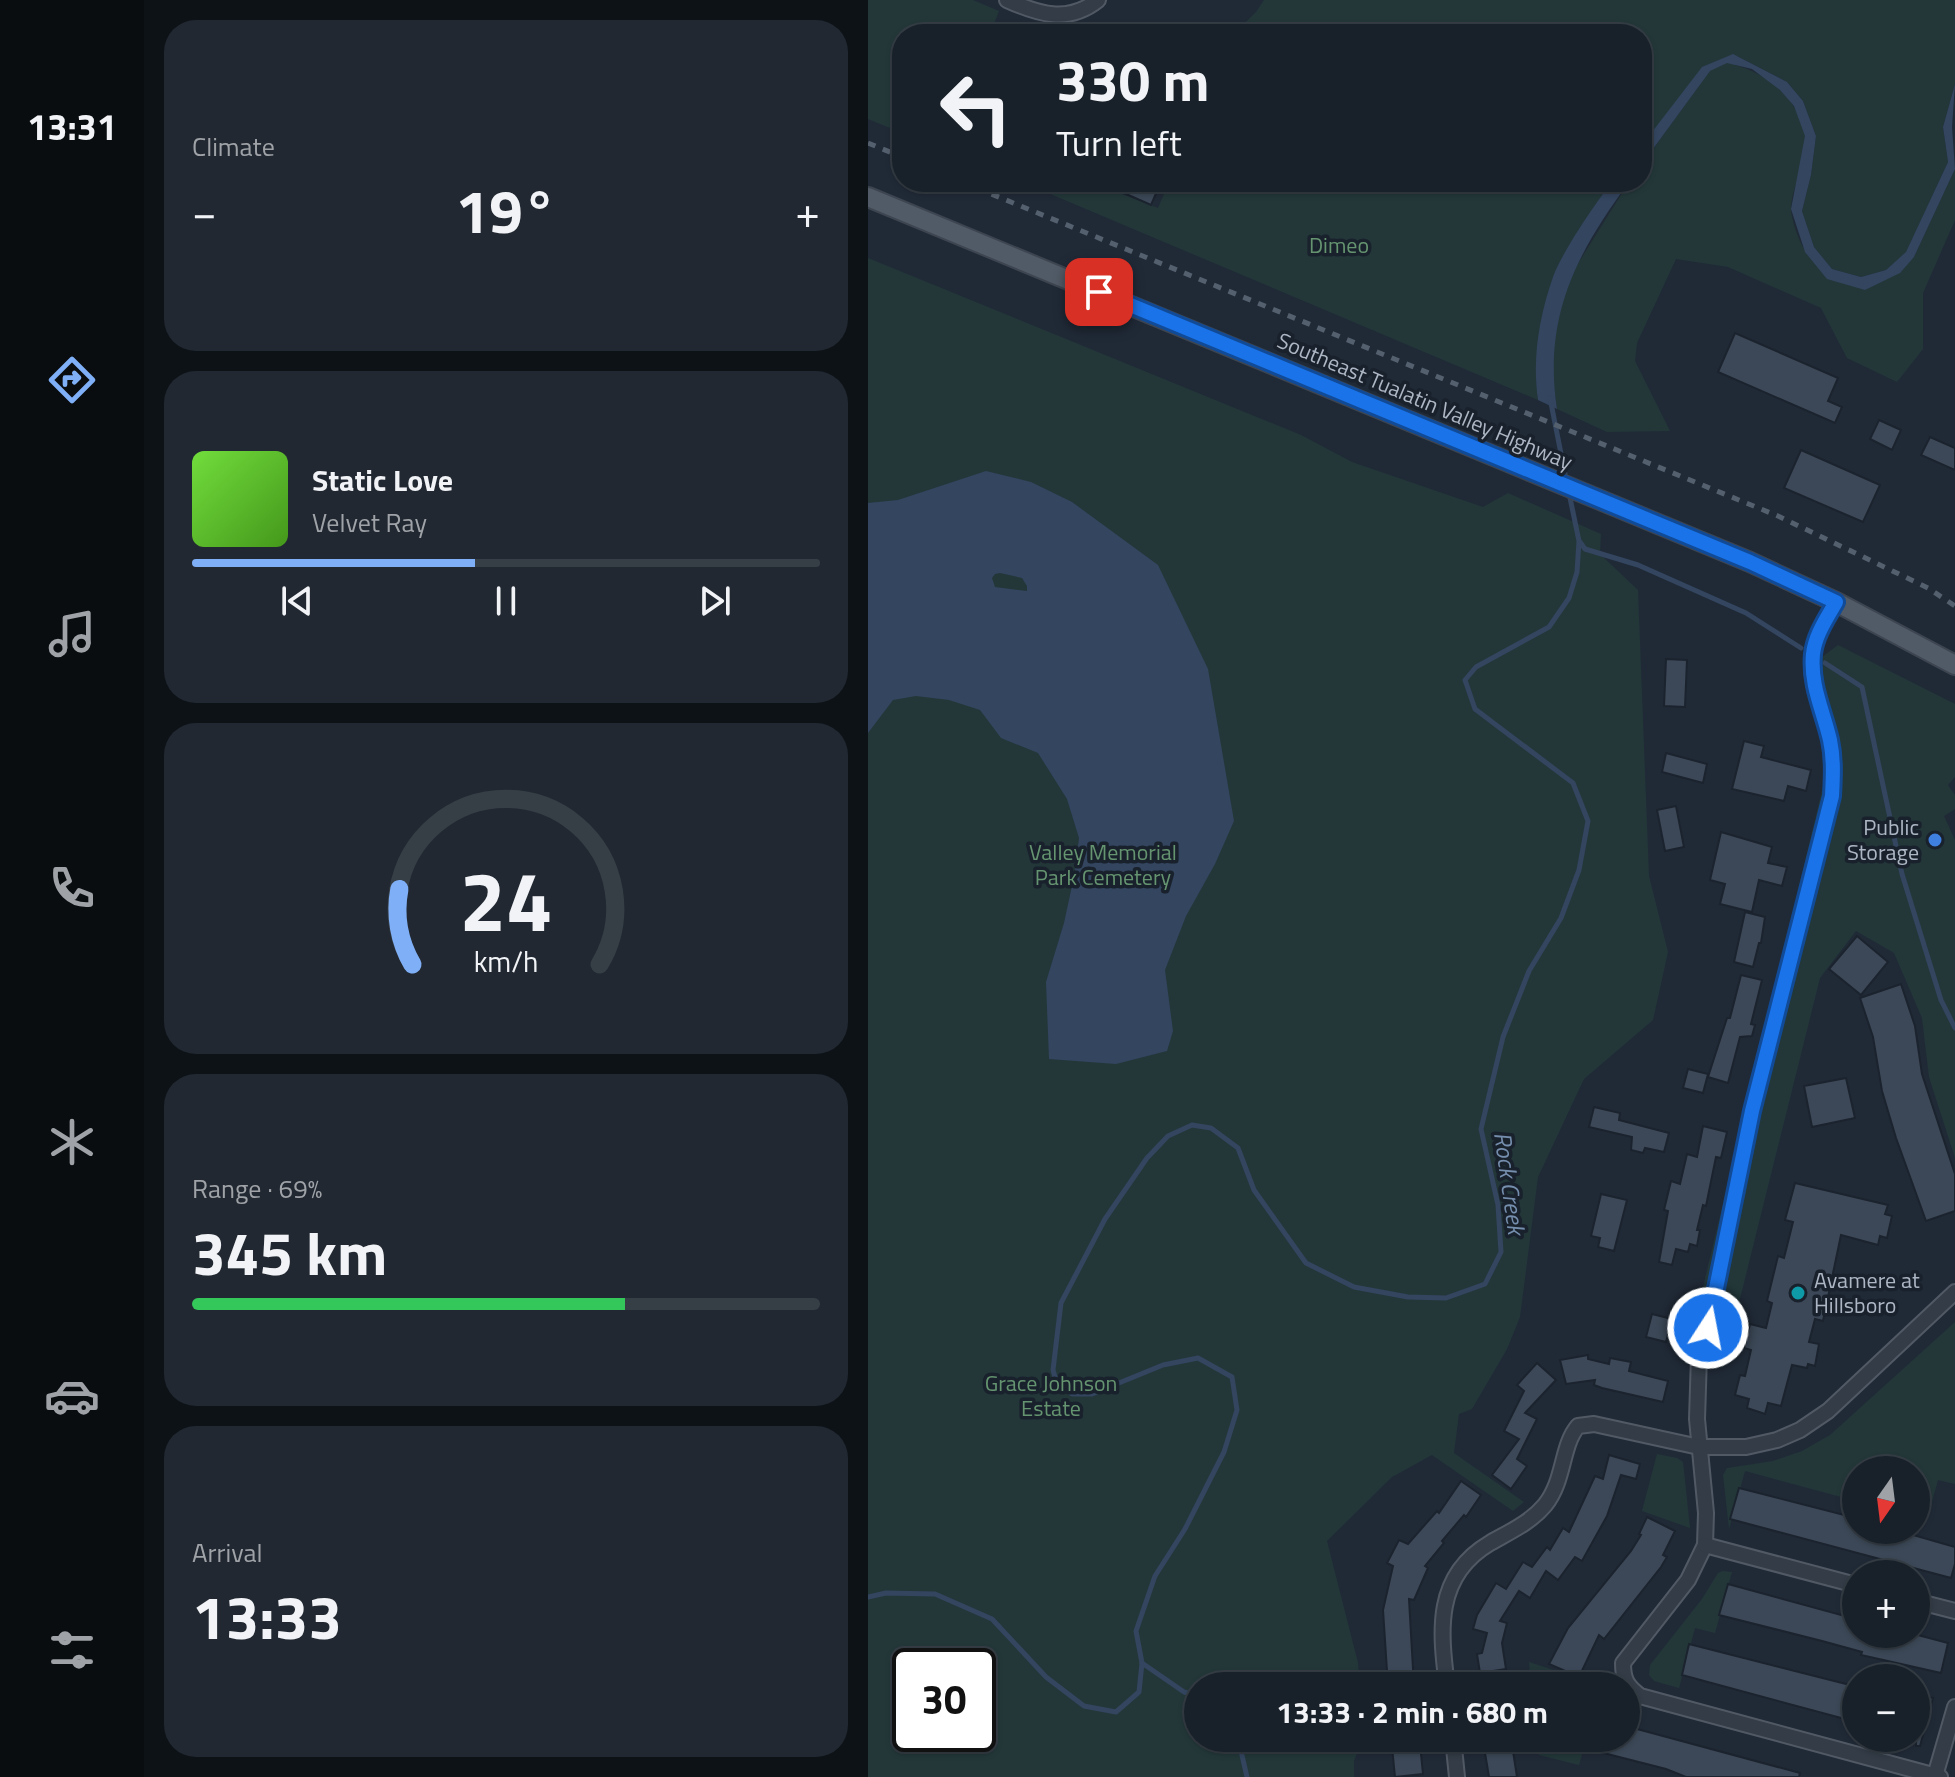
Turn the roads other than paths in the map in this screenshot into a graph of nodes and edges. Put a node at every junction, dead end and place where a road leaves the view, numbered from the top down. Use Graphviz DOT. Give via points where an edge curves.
graph roads {
  1 [pos="1007,0"];
  2 [pos="1098,0"];
  3 [pos="868,197"];
  4 [pos="1836,602"];
  5 [pos="1955,665"];
  6 [pos="1955,1292"];
  7 [pos="1708,1328"];
  8 [pos="1699,1356"];
  9 [pos="1699,1447"];
  10 [pos="1705,1545"];
  11 [pos="1842,1581"];
  12 [pos="1930,1605"];
  13 [pos="1955,1611"];
  14 [pos="1446,1672"];
  15 [pos="1955,1707"];
  16 [pos="1454,1752"];
  17 [pos="1938,1776"];
  18 [pos="1457,1777"];
  1 -- 2 [label="street" via="1054,16"];
  3 -- 4 [label="main road, Southeast Tualatin Valley Highway"];
  4 -- 5 [label="main road, Southeast Tualatin Valley Highway"];
  4 -- 7 [label="street" via="1813,652 1813,684 1830,740 1832,796 1752,1111"];
  6 -- 9 [label="street" via="1828,1411 1800,1430 1761,1445"];
  8 -- 9 [label="street"];
  9 -- 10 [label="street"];
  9 -- 14 [label="street" via="1594,1424 1578,1426 1560,1479 1545,1504 1474,1554 1454,1580 1441,1628"];
  10 -- 11 [label="street"];
  10 -- 17 [label="street" via="1688,1580 1623,1663 1628,1687 1640,1696"];
  12 -- 13 [label="street"];
  15 -- 17 [label="street"];
  16 -- 18 [label="street"];
}
